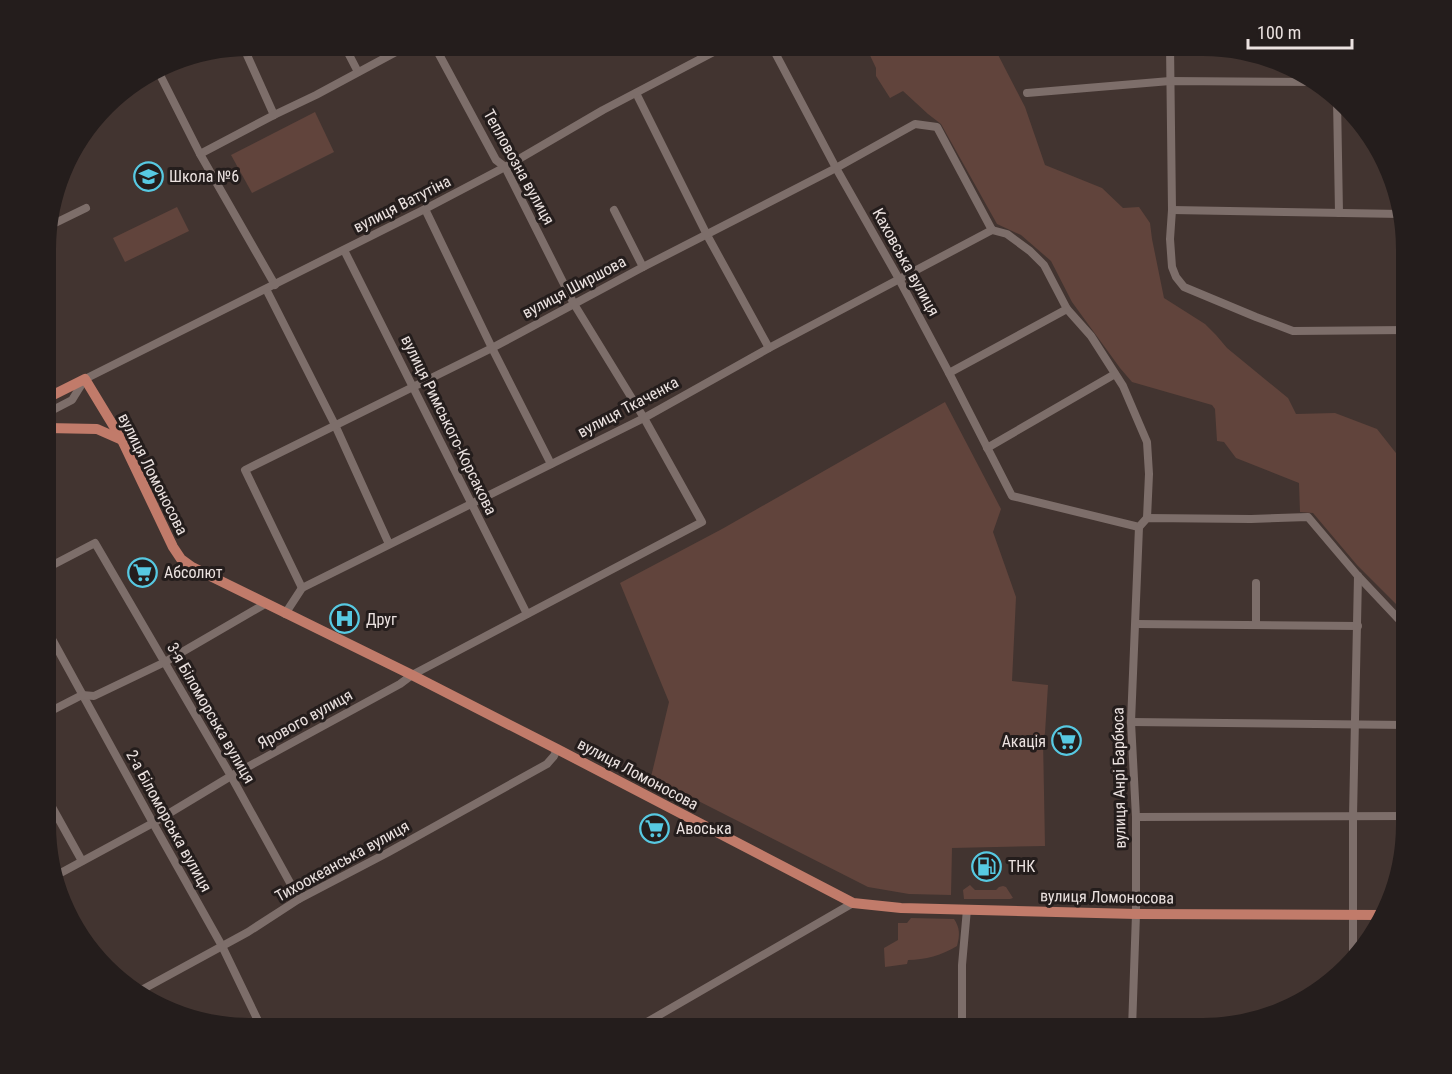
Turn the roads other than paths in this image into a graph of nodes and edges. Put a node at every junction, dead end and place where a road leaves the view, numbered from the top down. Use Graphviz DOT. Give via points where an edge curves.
graph roads {
  1 [pos="248,56"];
  2 [pos="350,56"];
  3 [pos="388,56"];
  4 [pos="440,56"];
  5 [pos="706,56"];
  6 [pos="777,56"];
  7 [pos="1170,56"];
  8 [pos="358,72"];
  9 [pos="161,76"];
  10 [pos="1170,81"];
  11 [pos="1301,82"];
  12 [pos="636,93"];
  13 [pos="1027,93"];
  14 [pos="1337,109"];
  15 [pos="274,115"];
  16 [pos="200,154"];
  17 [pos="505,167"];
  18 [pos="836,168"];
  19 [pos="86,208"];
  20 [pos="425,209"];
  21 [pos="614,210"];
  22 [pos="1172,210"];
  23 [pos="1339,213"];
  24 [pos="1393,214"];
  25 [pos="57,221"];
  26 [pos="992,230"];
  27 [pos="707,235"];
  28 [pos="344,250"];
  29 [pos="643,267"];
  30 [pos="899,279"];
  31 [pos="275,285"];
  32 [pos="266,289"];
  33 [pos="574,304"];
  34 [pos="1067,309"];
  35 [pos="1396,330"];
  36 [pos="492,348"];
  37 [pos="769,348"];
  38 [pos="949,373"];
  39 [pos="1115,374"];
  40 [pos="85,379"];
  41 [pos="413,386"];
  42 [pos="56,394"];
  43 [pos="56,408"];
  44 [pos="644,418"];
  45 [pos="335,425"];
  46 [pos="56,428"];
  47 [pos="122,440"];
  48 [pos="987,448"];
  49 [pos="551,464"];
  50 [pos="471,504"];
  51 [pos="1147,518"];
  52 [pos="702,522"];
  53 [pos="1139,527"];
  54 [pos="390,544"];
  55 [pos="56,563"];
  56 [pos="1358,576"];
  57 [pos="1256,584"];
  58 [pos="302,588"];
  59 [pos="265,604"];
  60 [pos="285,614"];
  61 [pos="527,614"];
  62 [pos="1396,616"];
  63 [pos="1136,624"];
  64 [pos="1256,624"];
  65 [pos="1358,626"];
  66 [pos="56,647"];
  67 [pos="165,662"];
  68 [pos="412,675"];
  69 [pos="82,695"];
  70 [pos="56,708"];
  71 [pos="1131,722"];
  72 [pos="1355,724"];
  73 [pos="1396,725"];
  74 [pos="557,749"];
  75 [pos="231,776"];
  76 [pos="56,814"];
  77 [pos="1353,816"];
  78 [pos="1396,816"];
  79 [pos="1136,817"];
  80 [pos="153,823"];
  81 [pos="82,861"];
  82 [pos="61,873"];
  83 [pos="298,899"];
  84 [pos="853,903"];
  85 [pos="967,909"];
  86 [pos="1136,914"];
  87 [pos="1353,915"];
  88 [pos="1374,915"];
  89 [pos="222,946"];
  90 [pos="1353,947"];
  91 [pos="145,988"];
  92 [pos="257,1018"];
  93 [pos="654,1018"];
  94 [pos="962,1018"];
  95 [pos="1132,1018"];
  1 -- 15 [label="street"];
  2 -- 8 [label="street"];
  3 -- 8 [label="street"];
  4 -- 17 [label="street, Тепловозна вулиця" via="496,160"];
  5 -- 12 [label="street, вулиця Ватутіна"];
  6 -- 18 [label="street, Каховська вулиця"];
  7 -- 10 [label="street"];
  8 -- 15 [label="street"];
  9 -- 16 [label="street"];
  10 -- 11 [label="street"];
  10 -- 13 [label="street"];
  10 -- 22 [label="street"];
  12 -- 17 [label="street, вулиця Ватутіна"];
  12 -- 27 [label="street"];
  14 -- 23 [label="street"];
  15 -- 16 [label="street"];
  16 -- 31 [label="street"];
  17 -- 20 [label="street, вулиця Ватутіна"];
  17 -- 33 [label="street, Тепловозна вулиця"];
  18 -- 26 [label="street, вулиця Ширшова" via="915,124 938,127"];
  18 -- 27 [label="street, вулиця Ширшова"];
  18 -- 30 [label="street, Каховська вулиця"];
  19 -- 25 [label="street"];
  20 -- 28 [label="street, вулиця Ватутіна"];
  20 -- 36 [label="street"];
  21 -- 29 [label="street"];
  22 -- 23 [label="street"];
  22 -- 35 [label="street" via="1172,267 1184,287 1293,331"];
  23 -- 24 [label="street"];
  26 -- 30 [label="street, вулиця Ткаченка"];
  26 -- 34 [label="street" via="1007,234 1044,265"];
  27 -- 29 [label="street, вулиця Ширшова"];
  27 -- 37 [label="street"];
  28 -- 31 [label="street, вулиця Ватутіна"];
  28 -- 41 [label="street, вулиця Римського-Корсакова"];
  29 -- 33 [label="street, вулиця Ширшова"];
  30 -- 37 [label="street, вулиця Ткаченка"];
  30 -- 38 [label="street, Каховська вулиця"];
  31 -- 32 [label="street, вулиця Ватутіна"];
  32 -- 40 [label="street, вулиця Ватутіна"];
  32 -- 45 [label="street"];
  33 -- 36 [label="street, вулиця Ширшова"];
  33 -- 44 [label="street, Тепловозна вулиця"];
  34 -- 38 [label="street"];
  34 -- 39 [label="street" via="1091,336"];
  36 -- 41 [label="street, вулиця Ширшова"];
  36 -- 49 [label="street"];
  37 -- 44 [label="street, вулиця Ткаченка"];
  38 -- 48 [label="street, Каховська вулиця"];
  39 -- 48 [label="street"];
  39 -- 51 [label="street" via="1147,442"];
  40 -- 42 [label="main road, вулиця Ватутіна"];
  40 -- 43 [label="street, вулиця Ватутіна" via="72,400"];
  40 -- 47 [label="main road, вулиця Ломоносова"];
  41 -- 45 [label="street, вулиця Ширшова"];
  41 -- 50 [label="street, вулиця Римського-Корсакова"];
  44 -- 49 [label="street, вулиця Ткаченка"];
  44 -- 52 [label="street, Тепловозна вулиця"];
  45 -- 54 [label="street"];
  45 -- 58 [label="street, вулиця Ширшова" via="245,470"];
  46 -- 47 [label="main road" via="97,429"];
  47 -- 59 [label="main road, вулиця Ломоносова" via="181,559"];
  48 -- 53 [label="street, Каховська вулиця" via="1011,496"];
  49 -- 50 [label="street, вулиця Ткаченка"];
  50 -- 54 [label="street, вулиця Ткаченка"];
  50 -- 61 [label="street, вулиця Римського-Корсакова"];
  51 -- 53 [label="street"];
  51 -- 56 [label="street" via="1308,517"];
  52 -- 61 [label="street, Ярового вулиця"];
  53 -- 63 [label="street, вулиця Анрі Барбюса"];
  54 -- 58 [label="street, вулиця Ткаченка"];
  55 -- 67 [label="street, 3-я Біломорська вулиця" via="94,543"];
  56 -- 62 [label="street"];
  56 -- 65 [label="street"];
  57 -- 64 [label="street"];
  58 -- 60 [label="street"];
  59 -- 60 [label="main road, вулиця Ломоносова"];
  59 -- 67 [label="street"];
  60 -- 68 [label="main road, вулиця Ломоносова"];
  61 -- 68 [label="street, Ярового вулиця"];
  63 -- 64 [label="street"];
  63 -- 71 [label="street, вулиця Анрі Барбюса"];
  64 -- 65 [label="street"];
  65 -- 72 [label="street"];
  66 -- 69 [label="street, 2-а Біломорська вулиця"];
  67 -- 69 [label="street" via="94,696"];
  67 -- 75 [label="street, 3-я Біломорська вулиця"];
  68 -- 74 [label="main road, вулиця Ломоносова"];
  68 -- 75 [label="street, Ярового вулиця"];
  69 -- 70 [label="street"];
  69 -- 80 [label="street, 2-а Біломорська вулиця"];
  71 -- 72 [label="street"];
  71 -- 79 [label="street, вулиця Анрі Барбюса"];
  72 -- 73 [label="street"];
  72 -- 77 [label="street"];
  74 -- 83 [label="street, Тихоокеанська вулиця" via="548,764"];
  74 -- 84 [label="main road, вулиця Ломоносова"];
  75 -- 80 [label="street, Ярового вулиця"];
  75 -- 83 [label="street, 3-я Біломорська вулиця"];
  76 -- 81 [label="street"];
  77 -- 78 [label="street"];
  77 -- 79 [label="street"];
  77 -- 87 [label="street"];
  79 -- 86 [label="street, вулиця Анрі Барбюса"];
  80 -- 81 [label="street, Ярового вулиця"];
  80 -- 89 [label="street, 2-а Біломорська вулиця"];
  81 -- 82 [label="street, Ярового вулиця"];
  83 -- 89 [label="street, Тихоокеанська вулиця"];
  84 -- 85 [label="main road, вулиця Ломоносова"];
  84 -- 93 [label="street"];
  85 -- 86 [label="main road, вулиця Ломоносова"];
  85 -- 94 [label="street"];
  86 -- 87 [label="main road, вулиця Ломоносова"];
  86 -- 95 [label="street, вулиця Анрі Барбюса"];
  87 -- 88 [label="main road, вулиця Ломоносова"];
  87 -- 90 [label="street"];
  89 -- 91 [label="street, Тихоокеанська вулиця"];
  89 -- 92 [label="street, 2-а Біломорська вулиця"];
}
